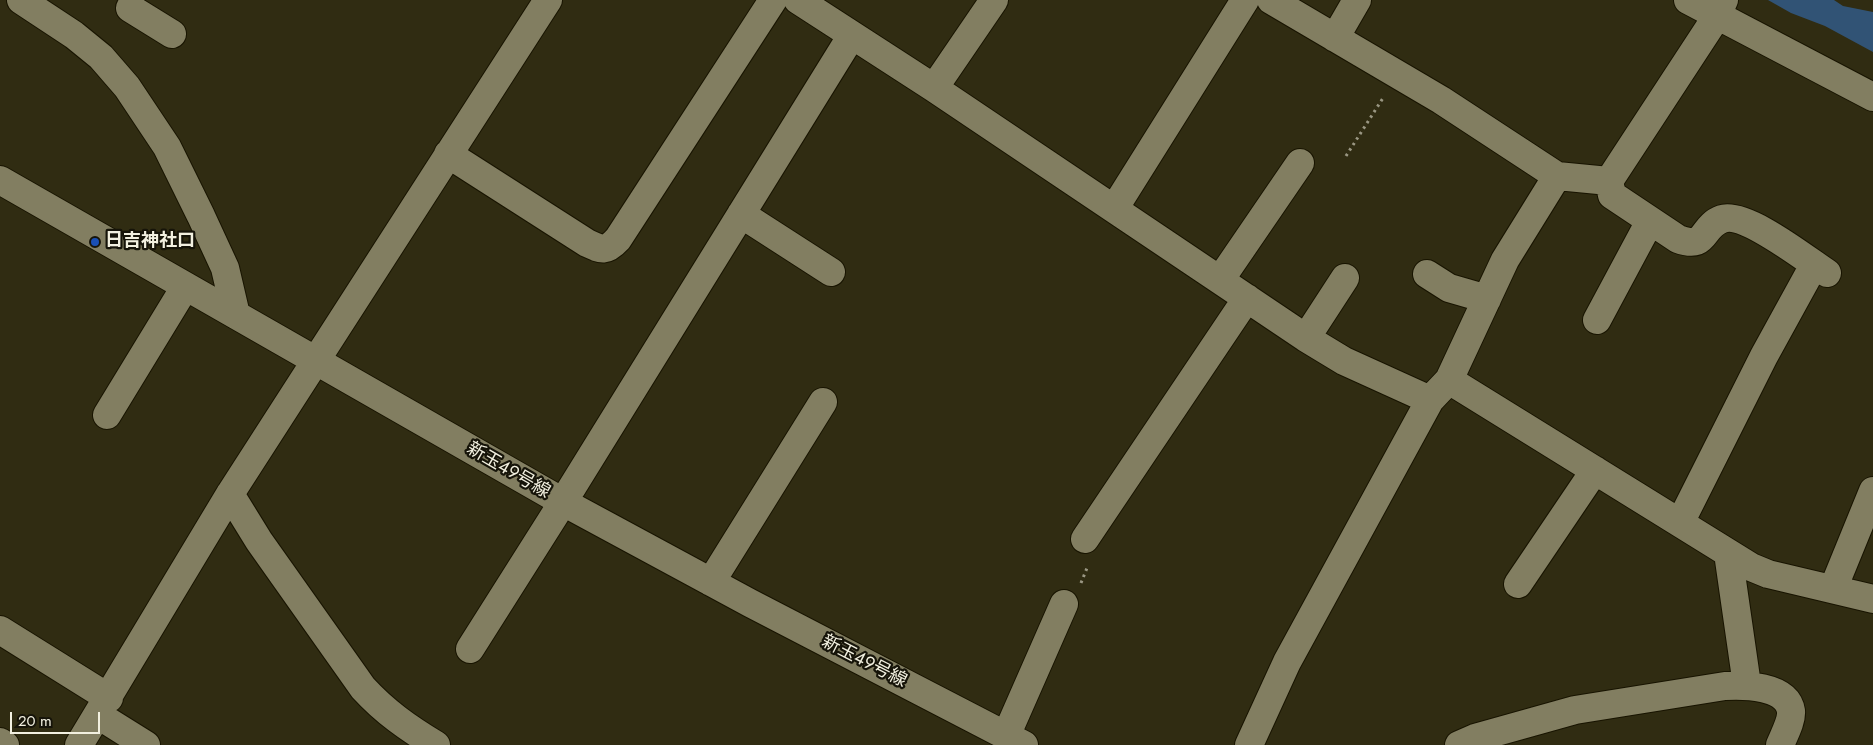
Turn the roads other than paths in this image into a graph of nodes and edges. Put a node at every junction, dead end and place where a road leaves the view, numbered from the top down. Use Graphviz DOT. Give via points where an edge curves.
graph roads {
  1 [pos="20,0"];
  2 [pos="548,0"];
  3 [pos="773,0"];
  4 [pos="994,0"];
  5 [pos="1245,0"];
  6 [pos="1271,0"];
  7 [pos="1357,0"];
  8 [pos="1688,0"];
  9 [pos="813,4"];
  10 [pos="1721,6"];
  11 [pos="128,12"];
  12 [pos="172,34"];
  13 [pos="852,35"];
  14 [pos="1335,38"];
  15 [pos="1846,83"];
  16 [pos="934,88"];
  17 [pos="1873,97"];
  18 [pos="1873,116"];
  19 [pos="448,154"];
  20 [pos="1300,163"];
  21 [pos="1556,176"];
  22 [pos="0,180"];
  23 [pos="1609,181"];
  24 [pos="1114,209"];
  25 [pos="741,214"];
  26 [pos="1650,221"];
  27 [pos="831,272"];
  28 [pos="1427,274"];
  29 [pos="1345,278"];
  30 [pos="1220,280"];
  31 [pos="185,287"];
  32 [pos="1247,298"];
  33 [pos="1487,299"];
  34 [pos="236,315"];
  35 [pos="1597,320"];
  36 [pos="1306,338"];
  37 [pos="315,361"];
  38 [pos="1449,380"];
  39 [pos="1430,400"];
  40 [pos="823,402"];
  41 [pos="107,415"];
  42 [pos="1595,470"];
  43 [pos="1873,492"];
  44 [pos="230,494"];
  45 [pos="563,502"];
  46 [pos="1680,523"];
  47 [pos="1086,539"];
  48 [pos="1728,553"];
  49 [pos="711,582"];
  50 [pos="1518,584"];
  51 [pos="1833,589"];
  52 [pos="1873,599"];
  53 [pos="1064,604"];
  54 [pos="0,630"];
  55 [pos="470,650"];
  56 [pos="1747,685"];
  57 [pos="103,706"];
  58 [pos="1015,740"];
  59 [pos="0,742"];
  60 [pos="5,745"];
  61 [pos="79,745"];
  62 [pos="146,745"];
  63 [pos="436,745"];
  64 [pos="1249,745"];
  65 [pos="1459,745"];
  66 [pos="1780,745"];
  1 -- 34 [label="street" via="74,35 101,57 127,87 167,148 201,216 224,268"];
  2 -- 19 [label="street"];
  3 -- 19 [label="street" via="611,247 602,250 586,243"];
  4 -- 16 [label="street"];
  5 -- 24 [label="street"];
  6 -- 14 [label="street"];
  7 -- 14 [label="street"];
  8 -- 10 [label="street"];
  9 -- 13 [label="street"];
  10 -- 15 [label="street"];
  10 -- 23 [label="street"];
  11 -- 12 [label="street"];
  13 -- 16 [label="street"];
  13 -- 25 [label="street"];
  14 -- 21 [label="street" via="1441,100"];
  15 -- 17 [label="street"];
  15 -- 18 [label="street"];
  16 -- 24 [label="street"];
  19 -- 37 [label="street"];
  20 -- 30 [label="street"];
  21 -- 23 [label="street"];
  21 -- 33 [label="street" via="1505,260"];
  22 -- 31 [label="street, 新玉49号線"];
  23 -- 26 [label="street" via="1612,195"];
  24 -- 30 [label="street"];
  25 -- 27 [label="street"];
  25 -- 45 [label="street"];
  26 -- 35 [label="street"];
  26 -- 46 [label="street" via="1689,243 1700,240 1711,226 1723,218 1739,219 1764,231 1820,269 1764,356"];
  28 -- 33 [label="street" via="1449,288"];
  29 -- 36 [label="street"];
  30 -- 32 [label="street"];
  31 -- 34 [label="street, 新玉49号線"];
  31 -- 41 [label="street"];
  32 -- 36 [label="street"];
  32 -- 47 [label="street"];
  33 -- 38 [label="street"];
  34 -- 37 [label="street, 新玉49号線"];
  36 -- 39 [label="street" via="1344,361"];
  37 -- 44 [label="street"];
  37 -- 45 [label="street, 新玉49号線"];
  38 -- 39 [label="street"];
  38 -- 42 [label="street"];
  39 -- 64 [label="street" via="1287,662"];
  40 -- 49 [label="street"];
  42 -- 46 [label="street"];
  42 -- 50 [label="street"];
  43 -- 51 [label="street"];
  44 -- 57 [label="street"];
  44 -- 63 [label="street" via="363,688 399,721"];
  45 -- 49 [label="street, 新玉49号線"];
  45 -- 55 [label="street"];
  46 -- 48 [label="street"];
  48 -- 51 [label="street" via="1768,574"];
  48 -- 56 [label="street"];
  49 -- 58 [label="street, 新玉49号線"];
  51 -- 52 [label="street"];
  53 -- 58 [label="street"];
  54 -- 57 [label="street"];
  56 -- 65 [label="street" via="1575,710"];
  56 -- 66 [label="street" via="1772,691 1785,699 1791,710"];
  57 -- 61 [label="street"];
  57 -- 62 [label="street"];
  59 -- 60 [label="street"];
}
